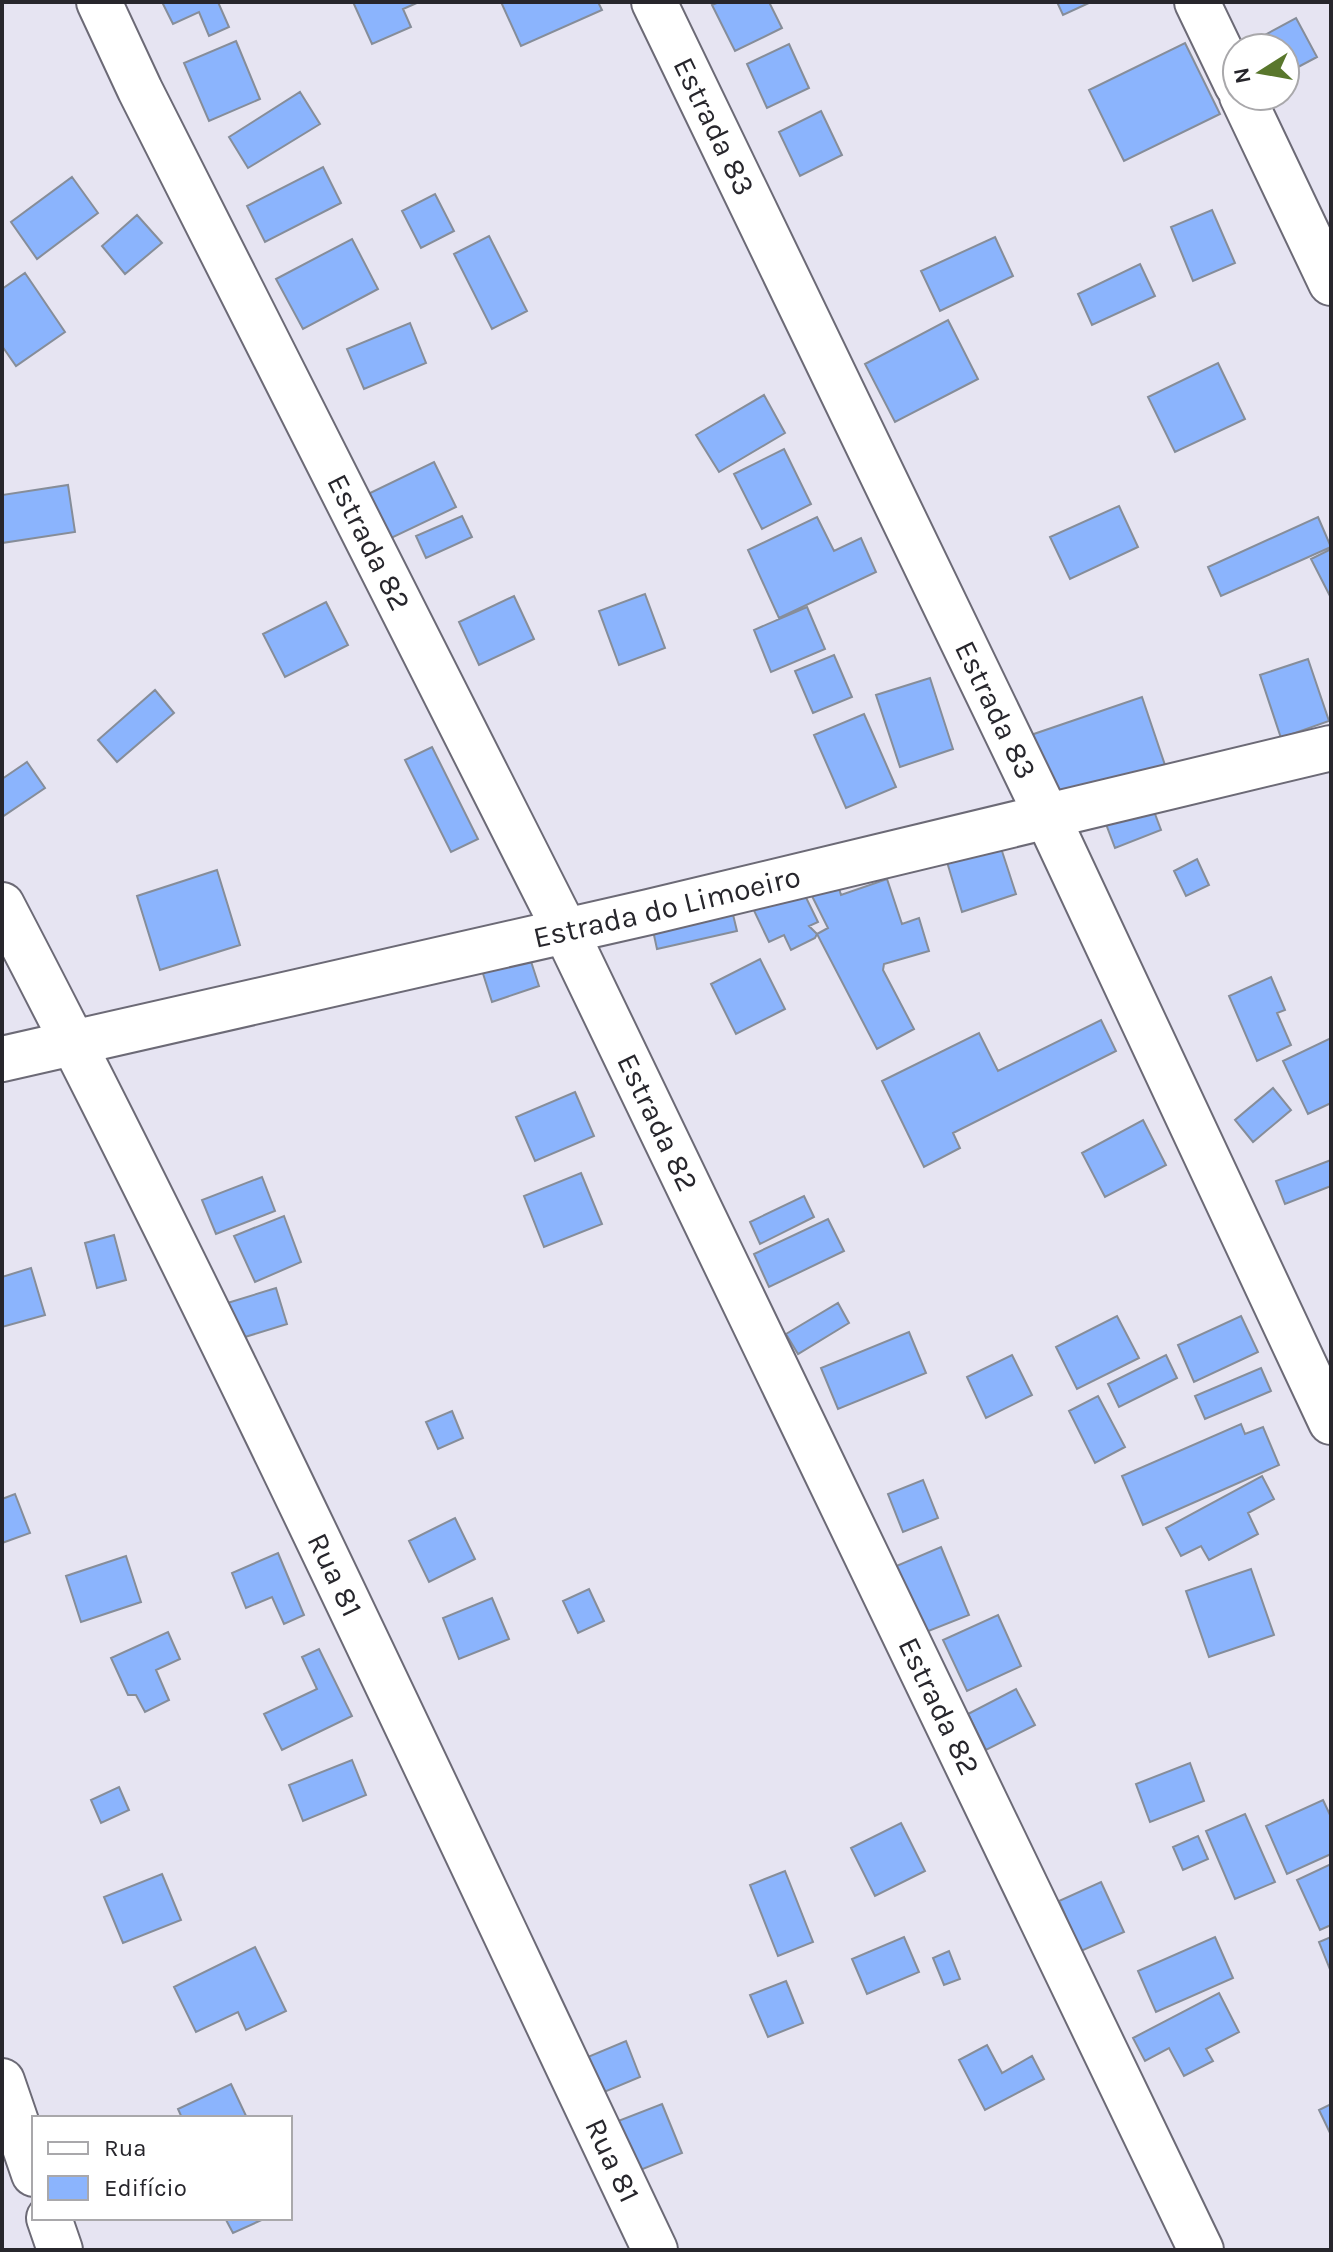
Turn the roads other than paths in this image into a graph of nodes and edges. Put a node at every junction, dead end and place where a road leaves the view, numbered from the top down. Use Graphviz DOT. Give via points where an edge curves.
graph roads {
  1 [pos="99,2"];
  2 [pos="654,2"];
  3 [pos="1197,2"];
  4 [pos="1221,52"];
  5 [pos="1250,112"];
  6 [pos="1331,283"];
  7 [pos="1331,748"];
  8 [pos="1047,816"];
  9 [pos="2,905"];
  10 [pos="565,930"];
  11 [pos="74,1043"];
  12 [pos="2,1059"];
  13 [pos="1331,1422"];
  14 [pos="2,2081"];
  15 [pos="32,2168"];
  16 [pos="50,2220"];
  17 [pos="60,2250"];
  18 [pos="655,2250"];
  19 [pos="1201,2250"];
  1 -- 10 [label="street, Estrada 82"];
  2 -- 8 [label="street, Estrada 83"];
  3 -- 4 [label="street"];
  5 -- 6 [label="street"];
  7 -- 8 [label="street, Estrada do Limoeiro"];
  8 -- 10 [label="street, Estrada do Limoeiro"];
  8 -- 13 [label="street, Estrada 83"];
  9 -- 11 [label="street, Rua 81"];
  10 -- 11 [label="street, Estrada do Limoeiro"];
  10 -- 19 [label="street, Estrada 82"];
  11 -- 12 [label="street, Estrada do Limoeiro"];
  11 -- 18 [label="street, Rua 81"];
  14 -- 15 [label="street"];
  16 -- 17 [label="street"];
}
